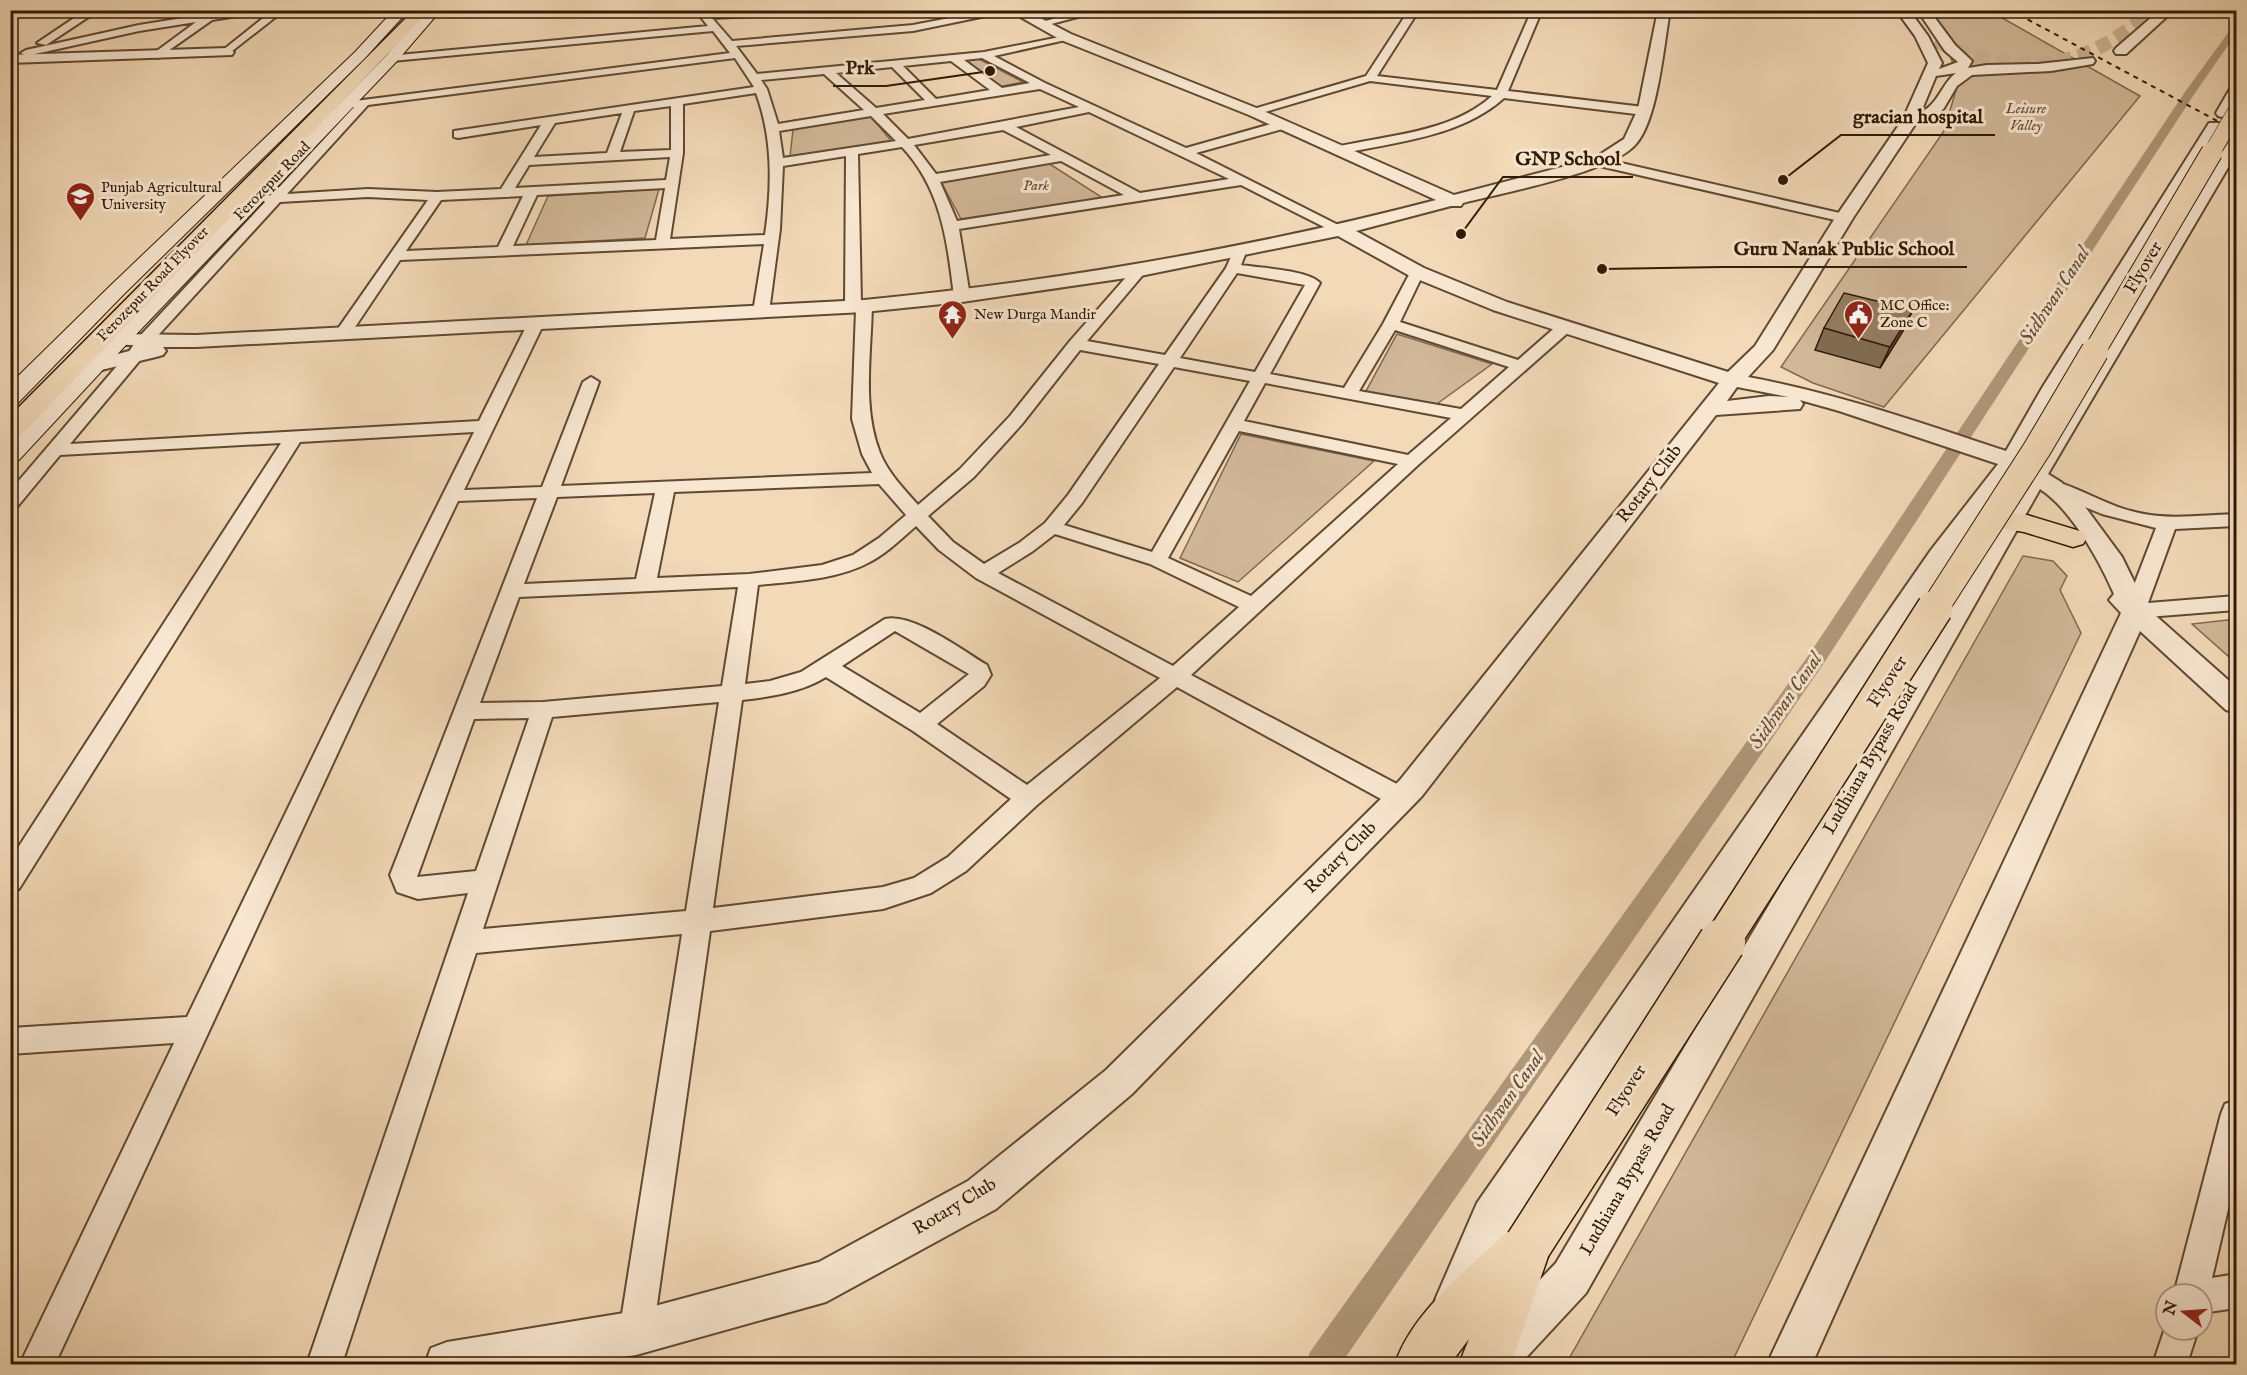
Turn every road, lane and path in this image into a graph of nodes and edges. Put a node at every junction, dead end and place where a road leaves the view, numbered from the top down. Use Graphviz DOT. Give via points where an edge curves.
graph roads {
  1 [pos="19,10"];
  2 [pos="94,10"];
  3 [pos="402,10"];
  4 [pos="412,10"];
  5 [pos="423,10"];
  6 [pos="434,10"];
  7 [pos="814,10"];
  8 [pos="1012,10"];
  9 [pos="1099,10"];
  10 [pos="1414,10"];
  11 [pos="1537,10"];
  12 [pos="1664,10"];
  13 [pos="1902,10"];
  14 [pos="1915,10"];
  15 [pos="1922,10"];
  16 [pos="2168,10"];
  17 [pos="255,11"];
  18 [pos="206,13"];
  19 [pos="702,13"];
  20 [pos="10,15"];
  21 [pos="910,16"];
  22 [pos="128,17"];
  23 [pos="1040,24"];
  24 [pos="929,27"];
  25 [pos="715,28"];
  26 [pos="111,33"];
  27 [pos="1066,37"];
  28 [pos="1936,40"];
  29 [pos="728,44"];
  30 [pos="2121,51"];
  31 [pos="227,52"];
  32 [pos="158,55"];
  33 [pos="984,55"];
  34 [pos="736,56"];
  35 [pos="17,57"];
  36 [pos="76,57"];
  37 [pos="392,58"];
  38 [pos="955,59"];
  39 [pos="2088,61"];
  40 [pos="896,64"];
  41 [pos="827,71"];
  42 [pos="1929,77"];
  43 [pos="753,78"];
  44 [pos="1370,78"];
  45 [pos="1041,85"];
  46 [pos="761,89"];
  47 [pos="2236,90"];
  48 [pos="1000,92"];
  49 [pos="1501,94"];
  50 [pos="677,102"];
  51 [pos="933,102"];
  52 [pos="356,104"];
  53 [pos="1091,108"];
  54 [pos="628,110"];
  55 [pos="1644,111"];
  56 [pos="2236,111"];
  57 [pos="1254,112"];
  58 [pos="872,113"];
  59 [pos="2236,116"];
  60 [pos="1911,119"];
  61 [pos="550,121"];
  62 [pos="1282,124"];
  63 [pos="1005,126"];
  64 [pos="775,128"];
  65 [pos="458,134"];
  66 [pos="2236,135"];
  67 [pos="2236,142"];
  68 [pos="907,143"];
  69 [pos="1340,150"];
  70 [pos="852,152"];
  71 [pos="1185,152"];
  72 [pos="677,153"];
  73 [pos="612,157"];
  74 [pos="1064,157"];
  75 [pos="526,161"];
  76 [pos="1599,162"];
  77 [pos="778,163"];
  78 [pos="932,179"];
  79 [pos="1241,181"];
  80 [pos="672,184"];
  81 [pos="532,191"];
  82 [pos="505,193"];
  83 [pos="437,196"];
  84 [pos="1137,197"];
  85 [pos="278,199"];
  86 [pos="254,200"];
  87 [pos="1455,202"];
  88 [pos="1844,218"];
  89 [pos="951,226"];
  90 [pos="1341,230"];
  91 [pos="771,239"];
  92 [pos="662,244"];
  93 [pos="503,252"];
  94 [pos="397,256"];
  95 [pos="1237,259"];
  96 [pos="1140,270"];
  97 [pos="1417,272"];
  98 [pos="962,296"];
  99 [pos="858,306"];
  100 [pos="761,312"];
  101 [pos="536,323"];
  102 [pos="1391,324"];
  103 [pos="1565,327"];
  104 [pos="343,333"];
  105 [pos="118,340"];
  106 [pos="1076,344"];
  107 [pos="140,348"];
  108 [pos="1756,357"];
  109 [pos="1168,360"];
  110 [pos="97,365"];
  111 [pos="1521,366"];
  112 [pos="1259,377"];
  113 [pos="1732,380"];
  114 [pos="591,382"];
  115 [pos="1349,393"];
  116 [pos="10,398"];
  117 [pos="1794,398"];
  118 [pos="1710,409"];
  119 [pos="10,413"];
  120 [pos="1465,415"];
  121 [pos="1232,424"];
  122 [pos="485,426"];
  123 [pos="10,430"];
  124 [pos="294,437"];
  125 [pos="57,450"];
  126 [pos="10,455"];
  127 [pos="1412,461"];
  128 [pos="2017,474"];
  129 [pos="884,478"];
  130 [pos="666,487"];
  131 [pos="550,492"];
  132 [pos="452,496"];
  133 [pos="10,503"];
  134 [pos="917,516"];
  135 [pos="2236,520"];
  136 [pos="2008,522"];
  137 [pos="2167,523"];
  138 [pos="1052,527"];
  139 [pos="2073,538"];
  140 [pos="1157,560"];
  141 [pos="983,573"];
  142 [pos="749,580"];
  143 [pos="645,585"];
  144 [pos="512,591"];
  145 [pos="2236,603"];
  146 [pos="1252,605"];
  147 [pos="2134,611"];
  148 [pos="826,667"];
  149 [pos="1175,677"];
  150 [pos="732,692"];
  151 [pos="2236,703"];
  152 [pos="543,710"];
  153 [pos="467,711"];
  154 [pos="921,725"];
  155 [pos="1028,798"];
  156 [pos="1401,798"];
  157 [pos="485,881"];
  158 [pos="10,882"];
  159 [pos="698,921"];
  160 [pos="465,942"];
  161 [pos="197,1029"];
  162 [pos="10,1041"];
  163 [pos="2236,1114"];
  164 [pos="1528,1245"];
  165 [pos="2195,1282"];
  166 [pos="2236,1291"];
  167 [pos="2214,1294"];
  168 [pos="636,1333"];
  169 [pos="2177,1342"];
  170 [pos="1433,1346"];
  171 [pos="37,1365"];
  172 [pos="324,1365"];
  173 [pos="447,1365"];
  174 [pos="1485,1365"];
  175 [pos="1490,1365"];
  176 [pos="1789,1365"];
  177 [pos="2170,1365"];
  1 -- 20 [label="street"];
  2 -- 35 [label="street"];
  3 -- 116 [label="main road, Ferozepur Road"];
  4 -- 119 [label="main road, Ferozepur Road Flyover"];
  5 -- 123 [label="main road, Ferozepur Road Flyover"];
  6 -- 37 [label="main road, Ferozepur Road"];
  7 -- 19 [label="street"];
  8 -- 23 [label="street"];
  8 -- 24 [label="street"];
  9 -- 23 [label="street"];
  10 -- 44 [label="street"];
  11 -- 49 [label="street"];
  12 -- 55 [label="street"];
  13 -- 42 [label="street, Rotary Club" via="1935,63"];
  14 -- 28 [label="street"];
  15 -- 42 [label="street" via="1950,48 1965,61 1963,66"];
  16 -- 30 [label="street"];
  17 -- 18 [label="street"];
  17 -- 31 [label="street" via="277,12"];
  18 -- 26 [label="street" via="189,20"];
  18 -- 32 [label="street"];
  19 -- 25 [label="street"];
  21 -- 24 [label="street"];
  22 -- 26 [label="street"];
  23 -- 27 [label="street"];
  24 -- 29 [label="street"];
  25 -- 29 [label="street"];
  25 -- 37 [label="street"];
  26 -- 35 [label="street"];
  26 -- 36 [label="street"];
  27 -- 33 [label="street"];
  27 -- 57 [label="street"];
  29 -- 34 [label="street"];
  31 -- 32 [label="street"];
  32 -- 36 [label="street"];
  33 -- 38 [label="street"];
  33 -- 45 [label="street"];
  34 -- 43 [label="street"];
  34 -- 52 [label="street"];
  35 -- 36 [label="street"];
  37 -- 52 [label="main road, Ferozepur Road"];
  38 -- 40 [label="street"];
  38 -- 48 [label="street"];
  39 -- 60 [label="street" via="1965,74 1954,82 1933,114"];
  40 -- 41 [label="street"];
  40 -- 51 [label="street"];
  41 -- 43 [label="street"];
  41 -- 58 [label="street"];
  42 -- 60 [label="street, Rotary Club"];
  43 -- 46 [label="street"];
  44 -- 49 [label="street"];
  44 -- 57 [label="street"];
  45 -- 48 [label="street"];
  45 -- 53 [label="street"];
  46 -- 50 [label="street"];
  46 -- 64 [label="street"];
  47 -- 59 [label="street" via="2223,113"];
  48 -- 51 [label="street"];
  49 -- 55 [label="street"];
  49 -- 69 [label="street" via="1482,111 1450,124"];
  50 -- 54 [label="street"];
  50 -- 72 [label="street"];
  51 -- 58 [label="street"];
  52 -- 85 [label="street"];
  52 -- 86 [label="main road, Ferozepur Road"];
  53 -- 63 [label="street"];
  53 -- 71 [label="street"];
  54 -- 61 [label="street"];
  54 -- 73 [label="street"];
  55 -- 76 [label="street" via="1630,142"];
  56 -- 164 [label="main road, Flyover, bridge" via="2037,449"];
  57 -- 62 [label="street"];
  58 -- 64 [label="street"];
  58 -- 68 [label="street"];
  60 -- 88 [label="street, Rotary Club"];
  61 -- 65 [label="street"];
  61 -- 75 [label="street"];
  62 -- 69 [label="street"];
  62 -- 71 [label="street"];
  63 -- 68 [label="street"];
  63 -- 74 [label="street"];
  64 -- 77 [label="street"];
  66 -- 128 [label="street" via="2214,126 2053,388"];
  67 -- 128 [label="street, Ludhiana Bypass Road"];
  68 -- 70 [label="street"];
  68 -- 78 [label="street"];
  69 -- 87 [label="street"];
  70 -- 77 [label="street"];
  70 -- 99 [label="street"];
  71 -- 79 [label="street"];
  72 -- 73 [label="street"];
  72 -- 80 [label="street"];
  73 -- 75 [label="street"];
  74 -- 78 [label="street"];
  74 -- 84 [label="street"];
  75 -- 82 [label="street"];
  76 -- 87 [label="street"];
  76 -- 88 [label="street"];
  77 -- 91 [label="street"];
  78 -- 89 [label="street"];
  79 -- 84 [label="street"];
  79 -- 90 [label="street"];
  80 -- 81 [label="street"];
  80 -- 92 [label="street"];
  81 -- 82 [label="street"];
  81 -- 93 [label="street"];
  82 -- 83 [label="street"];
  83 -- 85 [label="street" via="368,194"];
  83 -- 94 [label="street"];
  84 -- 89 [label="street"];
  85 -- 86 [label="street"];
  85 -- 107 [label="street"];
  86 -- 105 [label="main road, Ferozepur Road"];
  87 -- 90 [label="street"];
  88 -- 108 [label="street, Rotary Club"];
  89 -- 98 [label="street"];
  90 -- 95 [label="street"];
  90 -- 97 [label="street"];
  91 -- 92 [label="street"];
  91 -- 100 [label="street"];
  92 -- 93 [label="street"];
  93 -- 94 [label="street"];
  94 -- 104 [label="street"];
  95 -- 96 [label="street"];
  95 -- 109 [label="street"];
  95 -- 112 [label="street" via="1313,283"];
  96 -- 98 [label="street"];
  96 -- 106 [label="street"];
  97 -- 102 [label="street"];
  97 -- 103 [label="street"];
  98 -- 99 [label="street"];
  99 -- 100 [label="street"];
  99 -- 129 [label="street" via="861,419 871,454"];
  100 -- 101 [label="street"];
  101 -- 104 [label="street"];
  101 -- 122 [label="street"];
  102 -- 111 [label="street"];
  102 -- 115 [label="street"];
  103 -- 111 [label="street"];
  103 -- 113 [label="street"];
  104 -- 107 [label="street"];
  105 -- 107 [label="street"];
  105 -- 110 [label="main road, Ferozepur Road"];
  106 -- 109 [label="street"];
  106 -- 134 [label="street" via="1016,420 967,473"];
  107 -- 110 [label="street"];
  107 -- 125 [label="street"];
  108 -- 113 [label="street, Rotary Club"];
  108 -- 117 [label="street"];
  109 -- 112 [label="street"];
  109 -- 138 [label="street"];
  110 -- 126 [label="main road, Ferozepur Road"];
  111 -- 120 [label="street"];
  112 -- 115 [label="street"];
  112 -- 121 [label="street"];
  113 -- 117 [label="street"];
  113 -- 118 [label="street, Rotary Club"];
  114 -- 131 [label="street"];
  115 -- 120 [label="street"];
  117 -- 118 [label="street"];
  117 -- 128 [label="street"];
  118 -- 156 [label="street, Rotary Club"];
  120 -- 127 [label="street"];
  121 -- 127 [label="street"];
  121 -- 140 [label="street"];
  122 -- 124 [label="street"];
  122 -- 132 [label="street"];
  124 -- 125 [label="street"];
  124 -- 158 [label="street"];
  125 -- 133 [label="street"];
  127 -- 146 [label="street"];
  128 -- 136 [label="street, Ludhiana Bypass Road"];
  128 -- 137 [label="street" via="2117,512"];
  128 -- 139 [label="street"];
  128 -- 147 [label="street" via="2074,509 2113,563"];
  128 -- 170 [label="street" via="1940,556 1492,1218"];
  129 -- 130 [label="street"];
  129 -- 134 [label="street"];
  130 -- 131 [label="street"];
  130 -- 143 [label="street"];
  131 -- 132 [label="street"];
  131 -- 144 [label="street"];
  132 -- 161 [label="street"];
  134 -- 141 [label="street" via="946,546"];
  134 -- 142 [label="street" via="860,560 824,571"];
  135 -- 137 [label="street"];
  136 -- 139 [label="main road"];
  136 -- 175 [label="street, Ludhiana Bypass Road" via="1570,1278"];
  137 -- 147 [label="street"];
  138 -- 140 [label="street"];
  138 -- 141 [label="street"];
  139 -- 147 [label="street" via="2106,583"];
  140 -- 146 [label="street"];
  141 -- 149 [label="street"];
  142 -- 143 [label="street"];
  142 -- 150 [label="street"];
  143 -- 144 [label="street"];
  144 -- 153 [label="street"];
  145 -- 147 [label="street"];
  146 -- 149 [label="street"];
  147 -- 151 [label="street"];
  147 -- 176 [label="street"];
  148 -- 150 [label="street" via="771,689"];
  148 -- 154 [label="street"];
  148 -- 154 [label="street" via="893,624 979,670 976,681"];
  149 -- 155 [label="street"];
  149 -- 156 [label="street"];
  150 -- 152 [label="street"];
  150 -- 159 [label="street"];
  152 -- 153 [label="street"];
  152 -- 157 [label="street"];
  153 -- 157 [label="street" via="403,875 406,885 417,888"];
  154 -- 155 [label="street"];
  155 -- 159 [label="street" via="957,864 922,886 884,898"];
  156 -- 168 [label="street, Rotary Club" via="1119,1082 982,1195 826,1281"];
  157 -- 160 [label="street"];
  159 -- 160 [label="street"];
  159 -- 168 [label="street"];
  160 -- 172 [label="street"];
  161 -- 162 [label="street"];
  161 -- 171 [label="street"];
  163 -- 165 [label="street"];
  164 -- 170 [label="main road, Flyover"];
  164 -- 174 [label="main road, Flyover"];
  166 -- 167 [label="street"];
  168 -- 173 [label="street, Rotary Club"];
  169 -- 177 [label="street"];
}
